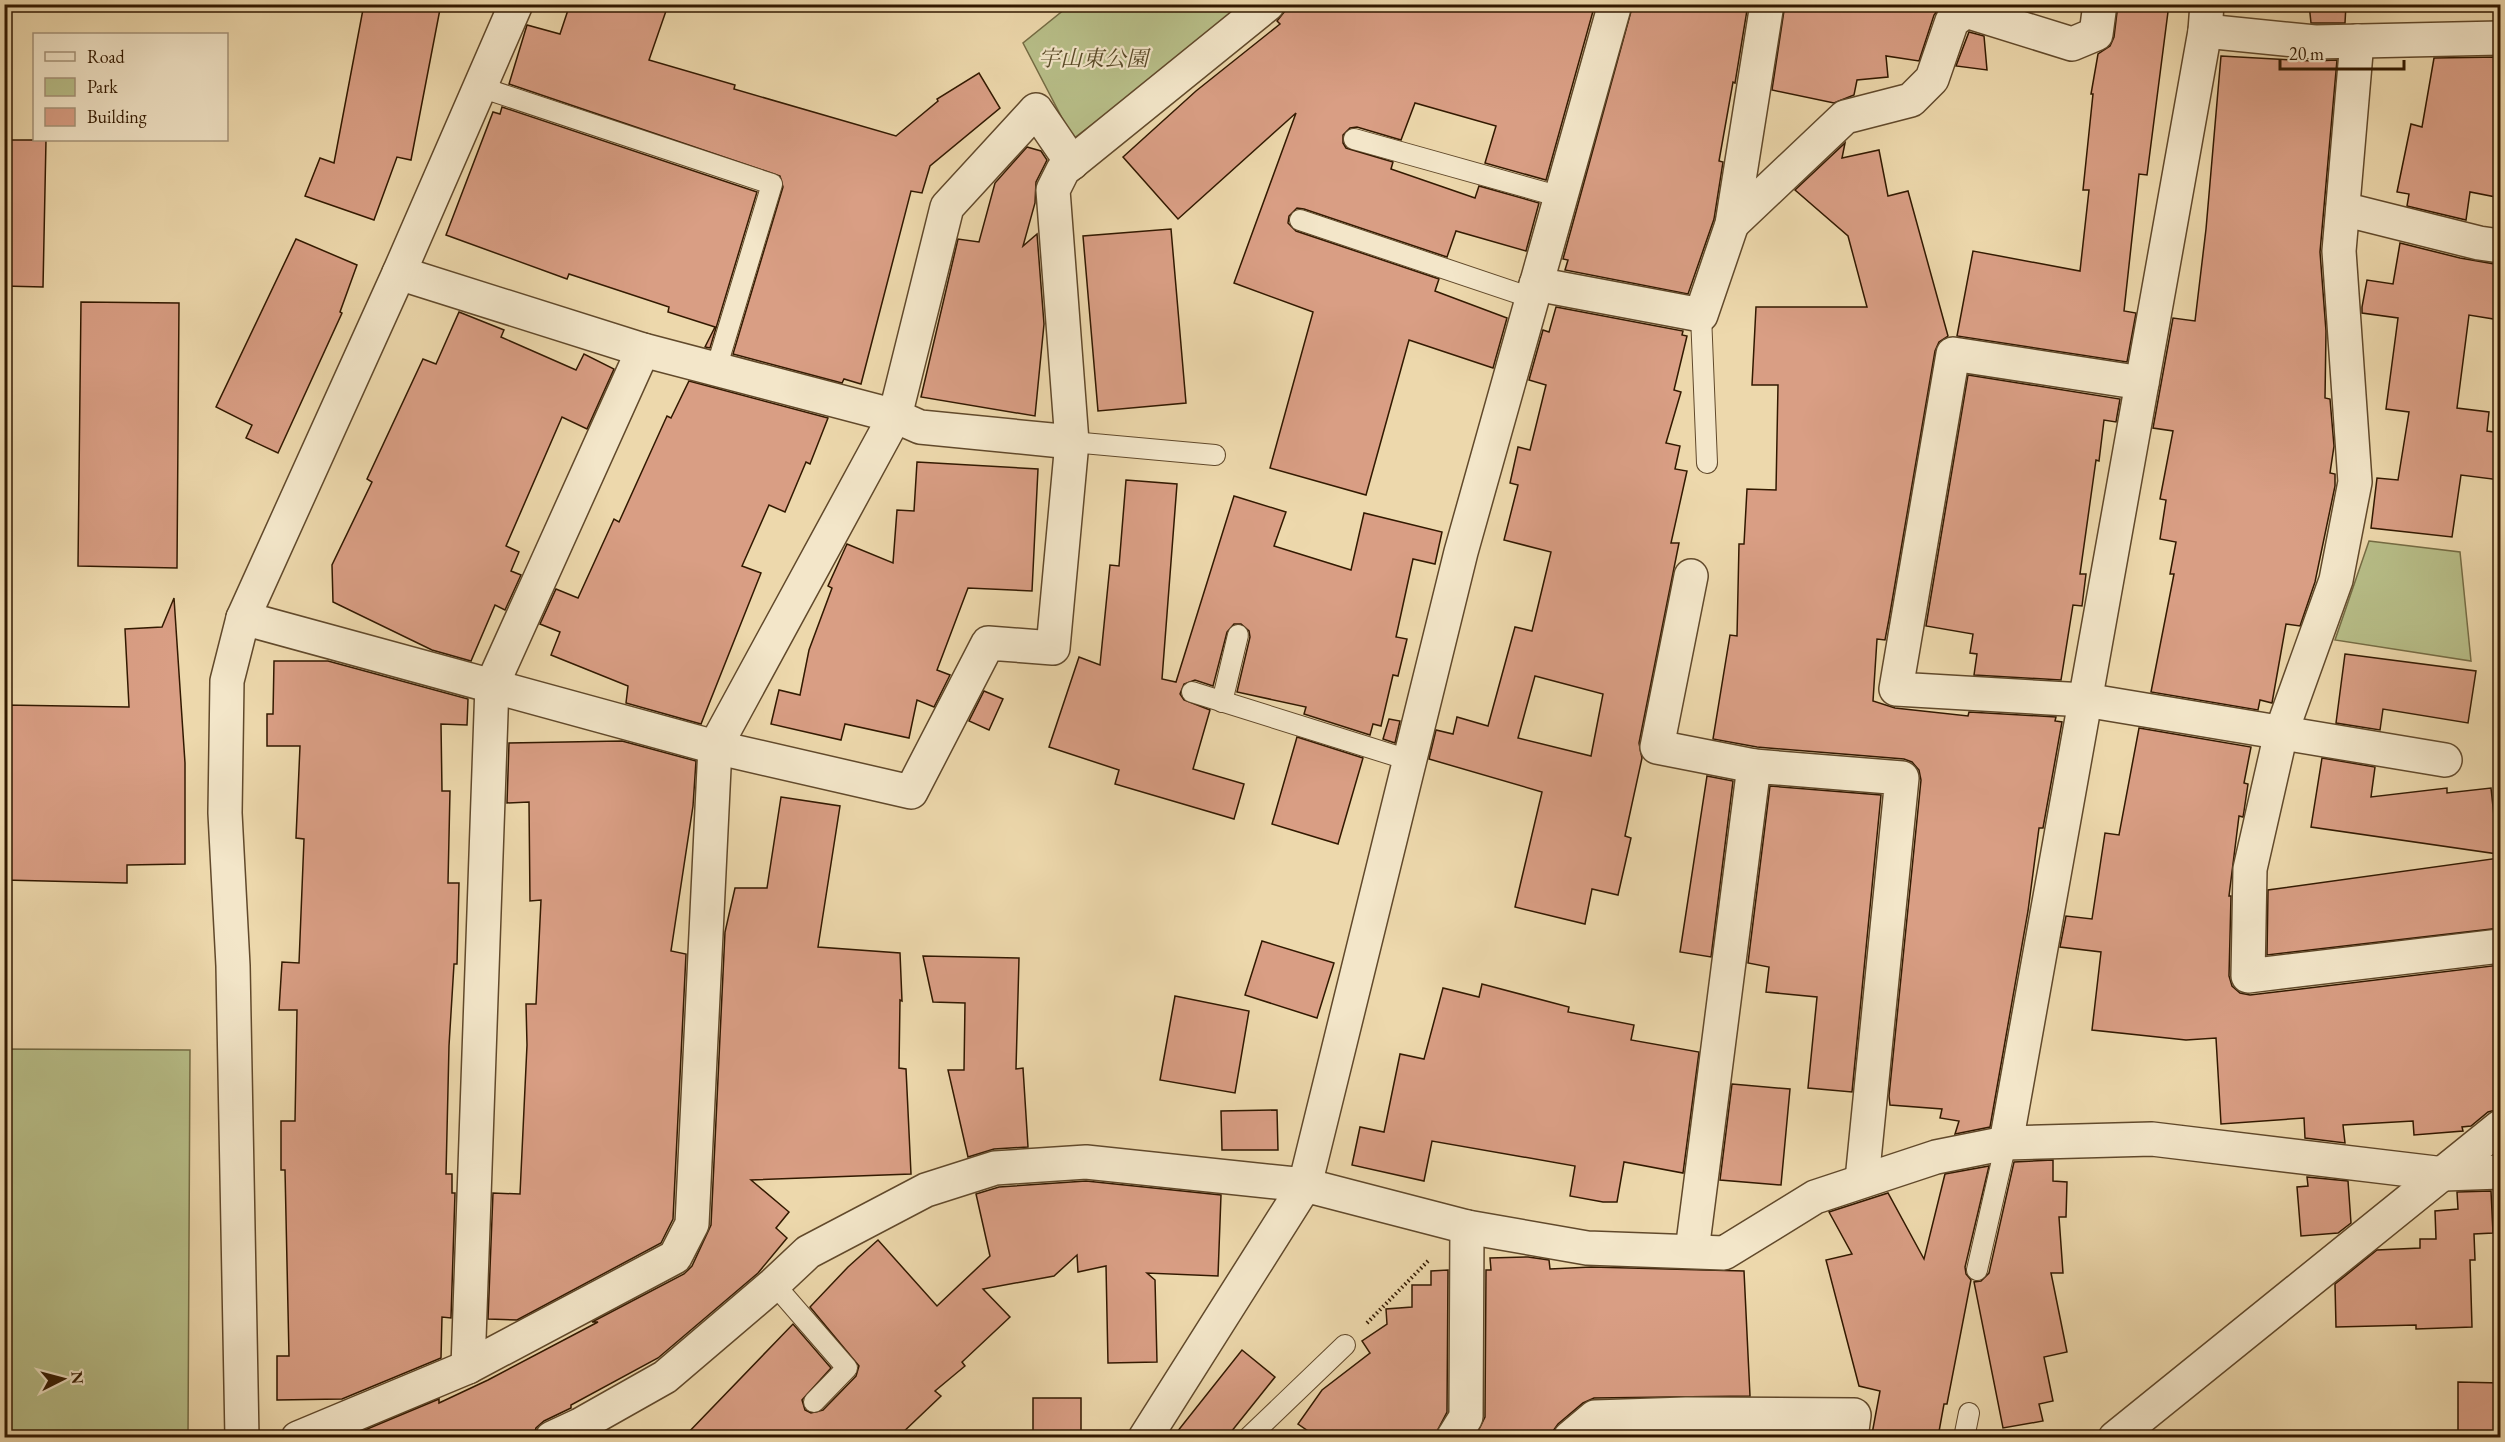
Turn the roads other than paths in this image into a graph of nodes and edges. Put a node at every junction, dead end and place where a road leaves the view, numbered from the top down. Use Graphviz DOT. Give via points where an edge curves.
graph roads {
  1 [pos="516,4"];
  2 [pos="1268,4"];
  3 [pos="1615,4"];
  4 [pos="1767,4"];
  5 [pos="2100,4"];
  6 [pos="2206,18"];
  7 [pos="2500,38"];
  8 [pos="2357,41"];
  9 [pos="480,87"];
  10 [pos="1354,139"];
  11 [pos="1072,163"];
  12 [pos="1561,197"];
  13 [pos="2343,209"];
  14 [pos="1300,220"];
  15 [pos="1732,224"];
  16 [pos="2500,246"];
  17 [pos="399,273"];
  18 [pos="1534,291"];
  19 [pos="1701,315"];
  20 [pos="643,350"];
  21 [pos="716,369"];
  22 [pos="2142,383"];
  23 [pos="895,416"];
  24 [pos="1072,442"];
  25 [pos="1215,455"];
  26 [pos="1707,463"];
  27 [pos="1691,576"];
  28 [pos="243,618"];
  29 [pos="1238,635"];
  30 [pos="492,685"];
  31 [pos="1192,693"];
  32 [pos="2085,700"];
  33 [pos="1222,702"];
  34 [pos="2280,733"];
  35 [pos="715,747"];
  36 [pos="1409,760"];
  37 [pos="2445,760"];
  38 [pos="1754,766"];
  39 [pos="2500,946"];
  40 [pos="2500,1127"];
  41 [pos="2006,1143"];
  42 [pos="2500,1172"];
  43 [pos="2444,1173"];
  44 [pos="1862,1180"];
  45 [pos="1305,1185"];
  46 [pos="1467,1227"];
  47 [pos="1692,1251"];
  48 [pos="1977,1270"];
  49 [pos="774,1284"];
  50 [pos="1345,1345"];
  51 [pos="468,1367"];
  52 [pos="814,1402"];
  53 [pos="1969,1413"];
  54 [pos="2130,1432"];
  55 [pos="242,1437"];
  56 [pos="298,1437"];
  57 [pos="552,1437"];
  58 [pos="1145,1437"];
  59 [pos="1248,1437"];
  60 [pos="1453,1437"];
  61 [pos="1570,1437"];
  62 [pos="1851,1437"];
  63 [pos="1964,1437"];
  1 -- 9 [label="street"];
  2 -- 11 [label="street"];
  3 -- 12 [label="street"];
  4 -- 15 [label="street"];
  5 -- 15 [label="street" via="2096,34 2072,44 1966,11 1952,21 1932,79 1911,100 1845,117"];
  6 -- 8 [label="street" via="2315,42"];
  6 -- 22 [label="street"];
  7 -- 8 [label="street"];
  8 -- 13 [label="street"];
  9 -- 17 [label="street"];
  9 -- 21 [label="lane" via="772,184"];
  10 -- 12 [label="lane"];
  11 -- 23 [label="street" via="1036,110 947,207"];
  11 -- 24 [label="street" via="1053,190"];
  12 -- 18 [label="street"];
  13 -- 16 [label="street"];
  13 -- 34 [label="street" via="2339,251 2355,482 2336,580"];
  14 -- 18 [label="lane"];
  15 -- 19 [label="street"];
  17 -- 20 [label="street"];
  17 -- 28 [label="street"];
  18 -- 19 [label="street"];
  18 -- 36 [label="street" via="1461,552"];
  19 -- 26 [label="lane"];
  20 -- 21 [label="street"];
  20 -- 30 [label="street"];
  21 -- 23 [label="street"];
  22 -- 32 [label="street"];
  22 -- 32 [label="street" via="1953,354 1951,365 1896,688"];
  23 -- 24 [label="street" via="920,427"];
  23 -- 35 [label="street"];
  24 -- 25 [label="lane"];
  24 -- 35 [label="street" via="1053,648 988,643 911,792"];
  27 -- 38 [label="street" via="1657,747"];
  28 -- 30 [label="street"];
  28 -- 55 [label="street" via="227,681 225,813 233,966"];
  29 -- 33 [label="lane"];
  30 -- 35 [label="street"];
  30 -- 51 [label="street"];
  31 -- 33 [label="lane"];
  32 -- 34 [label="street"];
  32 -- 41 [label="street"];
  33 -- 36 [label="lane"];
  34 -- 37 [label="street"];
  34 -- 39 [label="street" via="2250,869 2248,976"];
  35 -- 51 [label="street" via="692,1224 675,1257"];
  36 -- 45 [label="street"];
  38 -- 44 [label="street" via="1902,778"];
  38 -- 47 [label="street"];
  40 -- 43 [label="street"];
  41 -- 43 [label="street" via="2152,1139"];
  41 -- 44 [label="street" via="1936,1157"];
  41 -- 48 [label="lane"];
  42 -- 43 [label="street"];
  43 -- 54 [label="street"];
  44 -- 47 [label="street" via="1815,1197 1724,1253"];
  45 -- 46 [label="street"];
  45 -- 49 [label="street" via="1086,1162 995,1168 926,1190 808,1252"];
  45 -- 58 [label="street"];
  46 -- 47 [label="street" via="1587,1248"];
  46 -- 60 [label="street" via="1466,1417"];
  49 -- 52 [label="lane" via="847,1368"];
  49 -- 57 [label="street" via="665,1377"];
  50 -- 59 [label="lane"];
  51 -- 56 [label="street"];
  53 -- 63 [label="lane"];
  61 -- 62 [label="street" via="1595,1417 1686,1414 1854,1415"];
}
